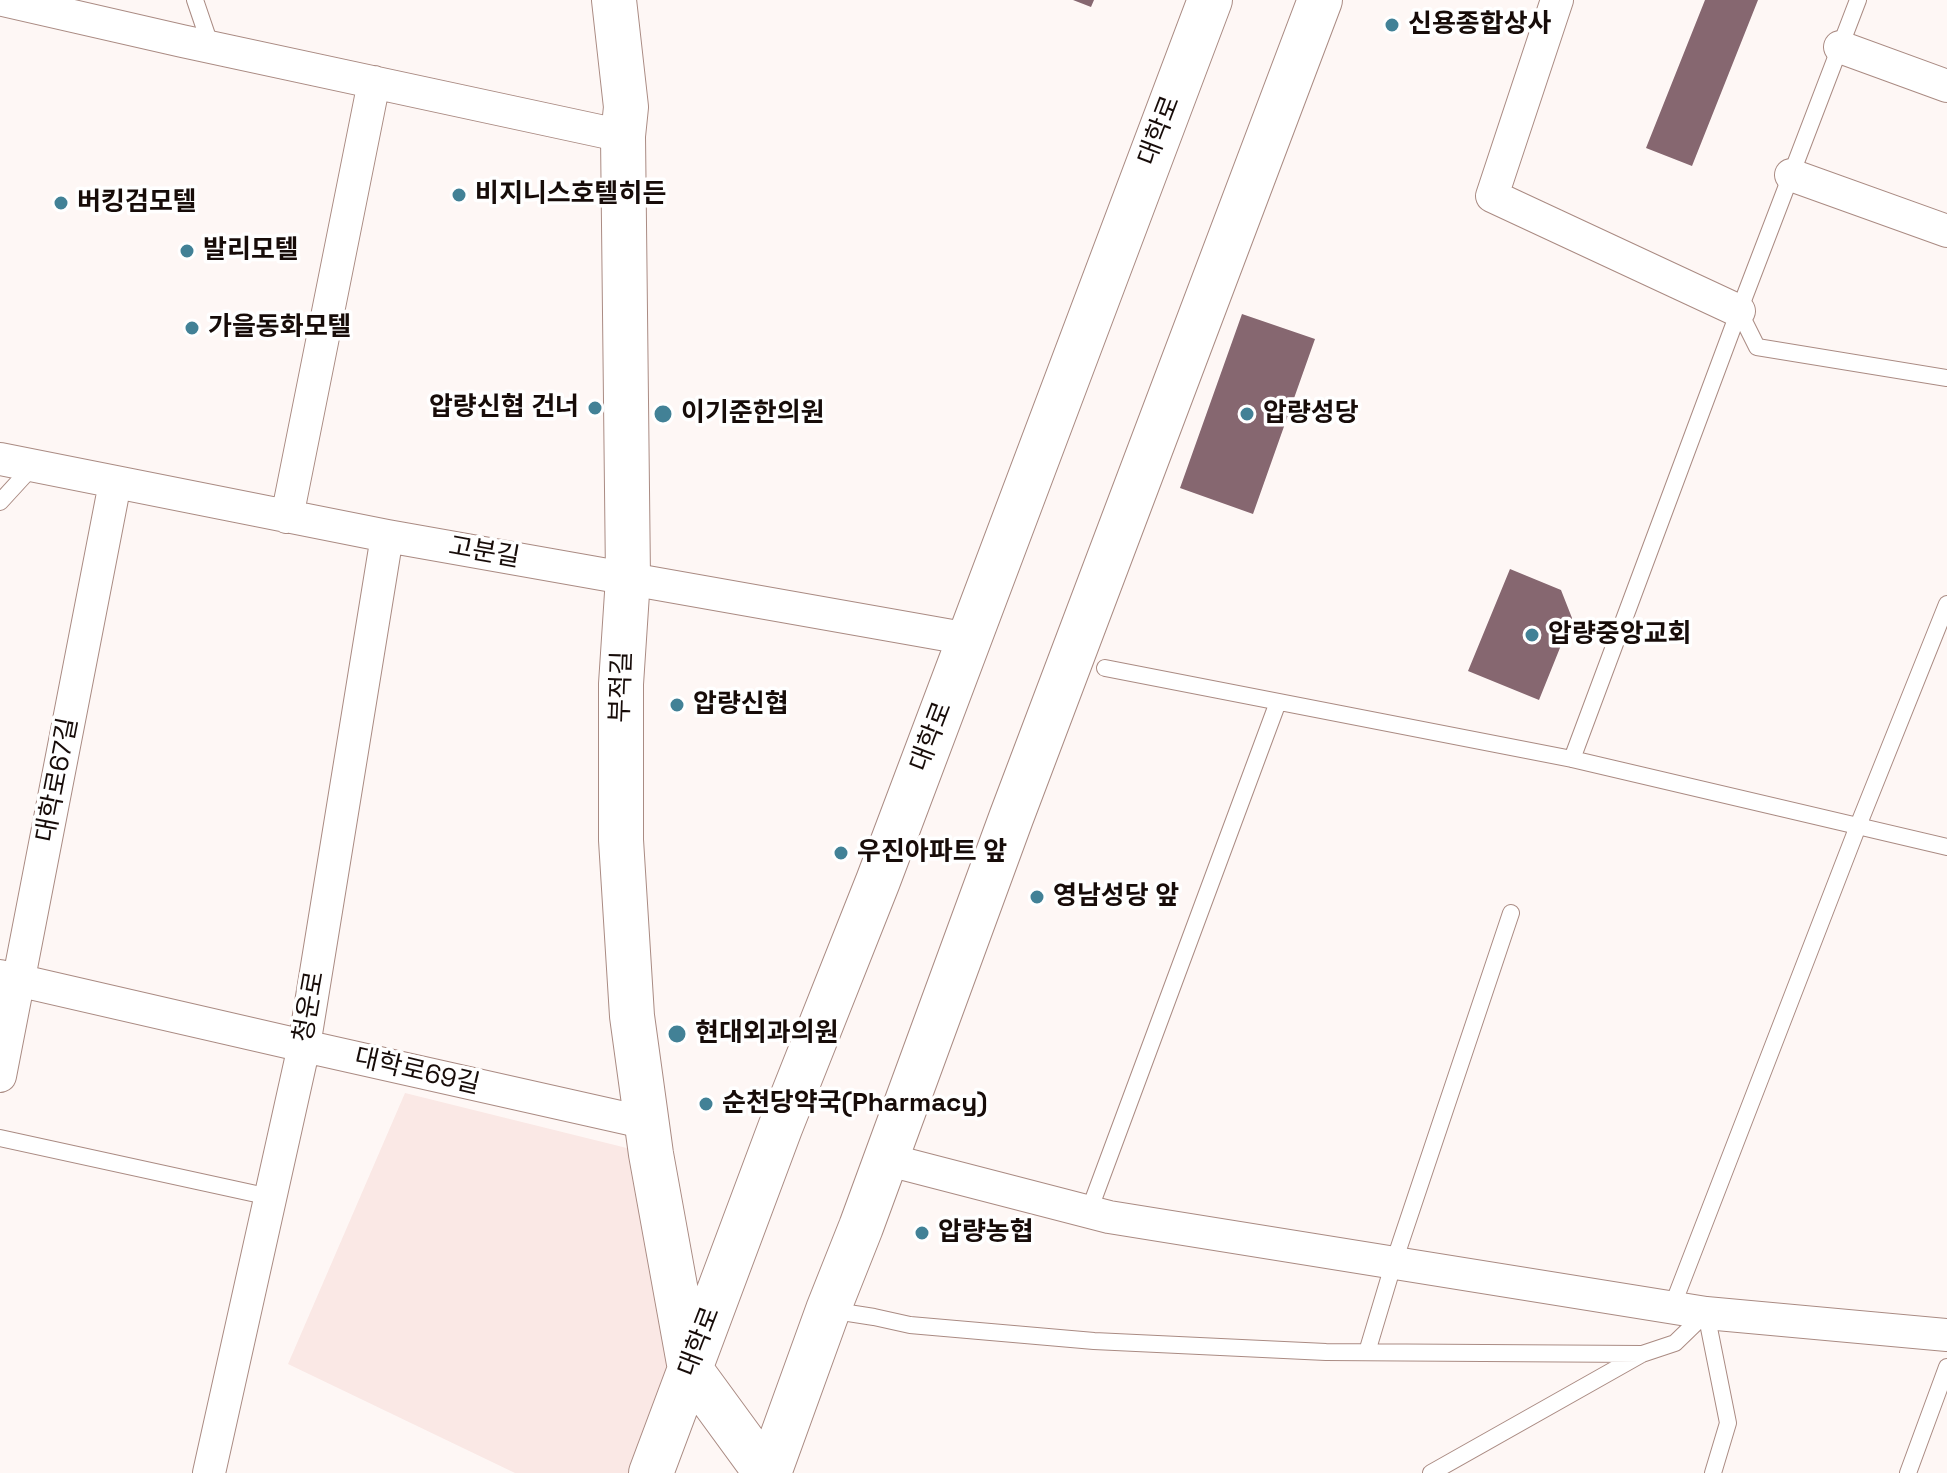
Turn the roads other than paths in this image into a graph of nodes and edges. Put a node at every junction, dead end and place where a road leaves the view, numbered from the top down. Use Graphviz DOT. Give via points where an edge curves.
graph roads {
  1 [pos="3,0"];
  2 [pos="195,0"];
  3 [pos="614,0"];
  4 [pos="1210,0"];
  5 [pos="1320,0"];
  6 [pos="1557,0"];
  7 [pos="1858,0"];
  8 [pos="211,47"];
  9 [pos="1840,47"];
  10 [pos="374,82"];
  11 [pos="1947,86"];
  12 [pos="623,136"];
  13 [pos="1791,175"];
  14 [pos="1947,231"];
  15 [pos="1739,311"];
  16 [pos="1947,378"];
  17 [pos="0,459"];
  18 [pos="33,466"];
  19 [pos="115,483"];
  20 [pos="0,502"];
  21 [pos="287,517"];
  22 [pos="387,536"];
  23 [pos="628,578"];
  24 [pos="1947,604"];
  25 [pos="969,639"];
  26 [pos="1105,668"];
  27 [pos="1278,702"];
  28 [pos="1572,759"];
  29 [pos="1858,826"];
  30 [pos="1947,847"];
  31 [pos="1511,913"];
  32 [pos="10,978"];
  33 [pos="304,1046"];
  34 [pos="0,1076"];
  35 [pos="647,1123"];
  36 [pos="0,1138"];
  37 [pos="885,1159"];
  38 [pos="270,1197"];
  39 [pos="1089,1211"];
  40 [pos="1394,1262"];
  41 [pos="1672,1307"];
  42 [pos="828,1310"];
  43 [pos="1706,1313"];
  44 [pos="1947,1335"];
  45 [pos="1367,1352"];
  46 [pos="1642,1354"];
  47 [pos="1947,1367"];
  48 [pos="690,1369"];
  49 [pos="209,1473"];
  50 [pos="651,1473"];
  51 [pos="767,1473"];
  52 [pos="1431,1473"];
  53 [pos="1713,1473"];
  54 [pos="1908,1473"];
  1 -- 8 [label="street"];
  2 -- 8 [label="lane"];
  3 -- 12 [label="main road, 부적길" via="626,107"];
  4 -- 25 [label="main road, 대학로"];
  5 -- 37 [label="main road"];
  6 -- 15 [label="street" via="1492,196"];
  7 -- 9 [label="lane"];
  8 -- 10 [label="street"];
  9 -- 11 [label="street"];
  9 -- 13 [label="lane"];
  10 -- 12 [label="street"];
  10 -- 21 [label="street"];
  12 -- 23 [label="main road, 부적길"];
  13 -- 14 [label="street"];
  13 -- 15 [label="lane"];
  15 -- 16 [label="lane" via="1757,347"];
  15 -- 28 [label="lane"];
  17 -- 18 [label="street, 고분길"];
  18 -- 19 [label="street, 고분길"];
  18 -- 20 [label="lane"];
  19 -- 21 [label="street, 고분길"];
  19 -- 32 [label="street, 대학로67길"];
  21 -- 22 [label="street, 고분길"];
  22 -- 23 [label="street, 고분길"];
  22 -- 33 [label="street, 청운로"];
  23 -- 25 [label="street, 고분길"];
  23 -- 35 [label="main road, 부적길" via="621,684 621,840 632,1016"];
  24 -- 29 [label="lane"];
  25 -- 48 [label="main road, 대학로"];
  26 -- 27 [label="lane"];
  27 -- 28 [label="lane"];
  27 -- 39 [label="lane"];
  28 -- 29 [label="lane"];
  29 -- 30 [label="lane"];
  29 -- 41 [label="lane"];
  31 -- 40 [label="lane"];
  32 -- 33 [label="street, 대학로69길"];
  32 -- 34 [label="street, 대학로67길"];
  33 -- 35 [label="street, 대학로69길"];
  33 -- 38 [label="street, 청운로"];
  35 -- 48 [label="main road, 부적길"];
  36 -- 38 [label="lane"];
  37 -- 39 [label="street"];
  37 -- 42 [label="main road"];
  38 -- 49 [label="street, 청운로"];
  39 -- 40 [label="street"];
  40 -- 41 [label="street"];
  40 -- 45 [label="lane"];
  41 -- 43 [label="street"];
  42 -- 45 [label="lane" via="910,1325 1094,1341"];
  42 -- 51 [label="main road"];
  43 -- 44 [label="street"];
  43 -- 46 [label="lane" via="1675,1343"];
  43 -- 53 [label="lane" via="1728,1423"];
  45 -- 46 [label="lane"];
  46 -- 52 [label="lane"];
  47 -- 54 [label="lane"];
  48 -- 50 [label="main road, 대학로"];
  48 -- 51 [label="main road"];
}
